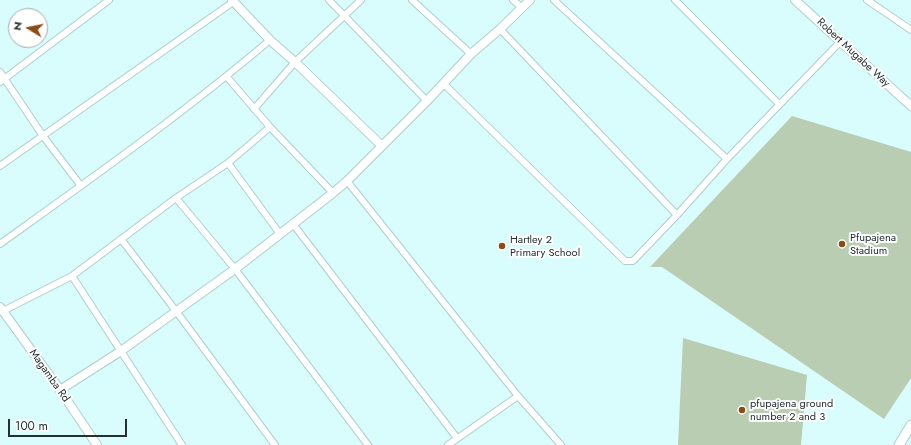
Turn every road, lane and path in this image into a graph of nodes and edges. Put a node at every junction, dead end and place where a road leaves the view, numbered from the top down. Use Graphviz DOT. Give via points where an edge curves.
graph roads {
  1 [pos="109,0"];
  2 [pos="329,0"];
  3 [pos="361,0"];
  4 [pos="412,0"];
  5 [pos="513,0"];
  6 [pos="530,0"];
  7 [pos="554,0"];
  8 [pos="675,0"];
  9 [pos="795,0"];
  10 [pos="867,0"];
  11 [pos="233,1"];
  12 [pos="522,8"];
  13 [pos="345,16"];
  14 [pos="500,29"];
  15 [pos="911,30"];
  16 [pos="270,40"];
  17 [pos="841,41"];
  18 [pos="471,54"];
  19 [pos="295,62"];
  20 [pos="0,72"];
  21 [pos="227,77"];
  22 [pos="2,80"];
  23 [pos="444,84"];
  24 [pos="427,101"];
  25 [pos="779,104"];
  26 [pos="911,106"];
  27 [pos="254,109"];
  28 [pos="270,126"];
  29 [pos="43,136"];
  30 [pos="382,145"];
  31 [pos="727,159"];
  32 [pos="228,163"];
  33 [pos="0,166"];
  34 [pos="347,181"];
  35 [pos="81,186"];
  36 [pos="333,193"];
  37 [pos="176,198"];
  38 [pos="677,215"];
  39 [pos="293,224"];
  40 [pos="280,234"];
  41 [pos="121,239"];
  42 [pos="0,244"];
  43 [pos="235,269"];
  44 [pos="72,276"];
  45 [pos="2,309"];
  46 [pos="176,311"];
  47 [pos="120,351"];
  48 [pos="60,390"];
  49 [pos="518,396"];
  50 [pos="911,425"];
  51 [pos="457,438"];
  52 [pos="97,445"];
  53 [pos="182,445"];
  54 [pos="275,445"];
  55 [pos="368,445"];
  56 [pos="448,445"];
  57 [pos="561,445"];
  58 [pos="898,445"];
  1 -- 22 [label="street"];
  2 -- 13 [label="street"];
  3 -- 13 [label="street"];
  4 -- 18 [label="street"];
  5 -- 12 [label="street"];
  6 -- 12 [label="street"];
  7 -- 31 [label="street"];
  8 -- 25 [label="street"];
  9 -- 17 [label="street, Robert Mugabe Way"];
  10 -- 15 [label="street"];
  11 -- 16 [label="street"];
  11 -- 29 [label="street"];
  12 -- 14 [label="street"];
  13 -- 19 [label="street"];
  13 -- 24 [label="street"];
  14 -- 18 [label="street"];
  14 -- 38 [label="street"];
  16 -- 19 [label="street"];
  16 -- 21 [label="street"];
  17 -- 25 [label="street"];
  17 -- 26 [label="street, Robert Mugabe Way"];
  18 -- 23 [label="street"];
  19 -- 27 [label="street"];
  19 -- 30 [label="street"];
  20 -- 22 [label="street"];
  21 -- 27 [label="street"];
  21 -- 35 [label="street"];
  22 -- 29 [label="street"];
  23 -- 24 [label="street"];
  23 -- 38 [label="street" via="625,261 633,261"];
  24 -- 30 [label="street"];
  25 -- 31 [label="street"];
  27 -- 28 [label="street"];
  28 -- 32 [label="street"];
  28 -- 36 [label="street"];
  29 -- 33 [label="street"];
  29 -- 35 [label="street"];
  30 -- 34 [label="street"];
  31 -- 38 [label="street"];
  32 -- 37 [label="street"];
  32 -- 40 [label="street"];
  34 -- 36 [label="street"];
  34 -- 49 [label="street"];
  35 -- 42 [label="street"];
  36 -- 39 [label="street"];
  37 -- 41 [label="street"];
  37 -- 43 [label="street"];
  39 -- 40 [label="street"];
  39 -- 51 [label="street"];
  40 -- 43 [label="street"];
  41 -- 44 [label="street"];
  41 -- 46 [label="street"];
  43 -- 46 [label="street"];
  43 -- 55 [label="street"];
  44 -- 45 [label="street"];
  44 -- 47 [label="street"];
  45 -- 48 [label="street, Magamba Rd"];
  46 -- 47 [label="street"];
  46 -- 54 [label="street"];
  47 -- 48 [label="street"];
  47 -- 53 [label="street"];
  48 -- 52 [label="street, Magamba Rd"];
  49 -- 51 [label="street"];
  49 -- 57 [label="street"];
  50 -- 58 [label="main road"];
  51 -- 56 [label="street"];
}
